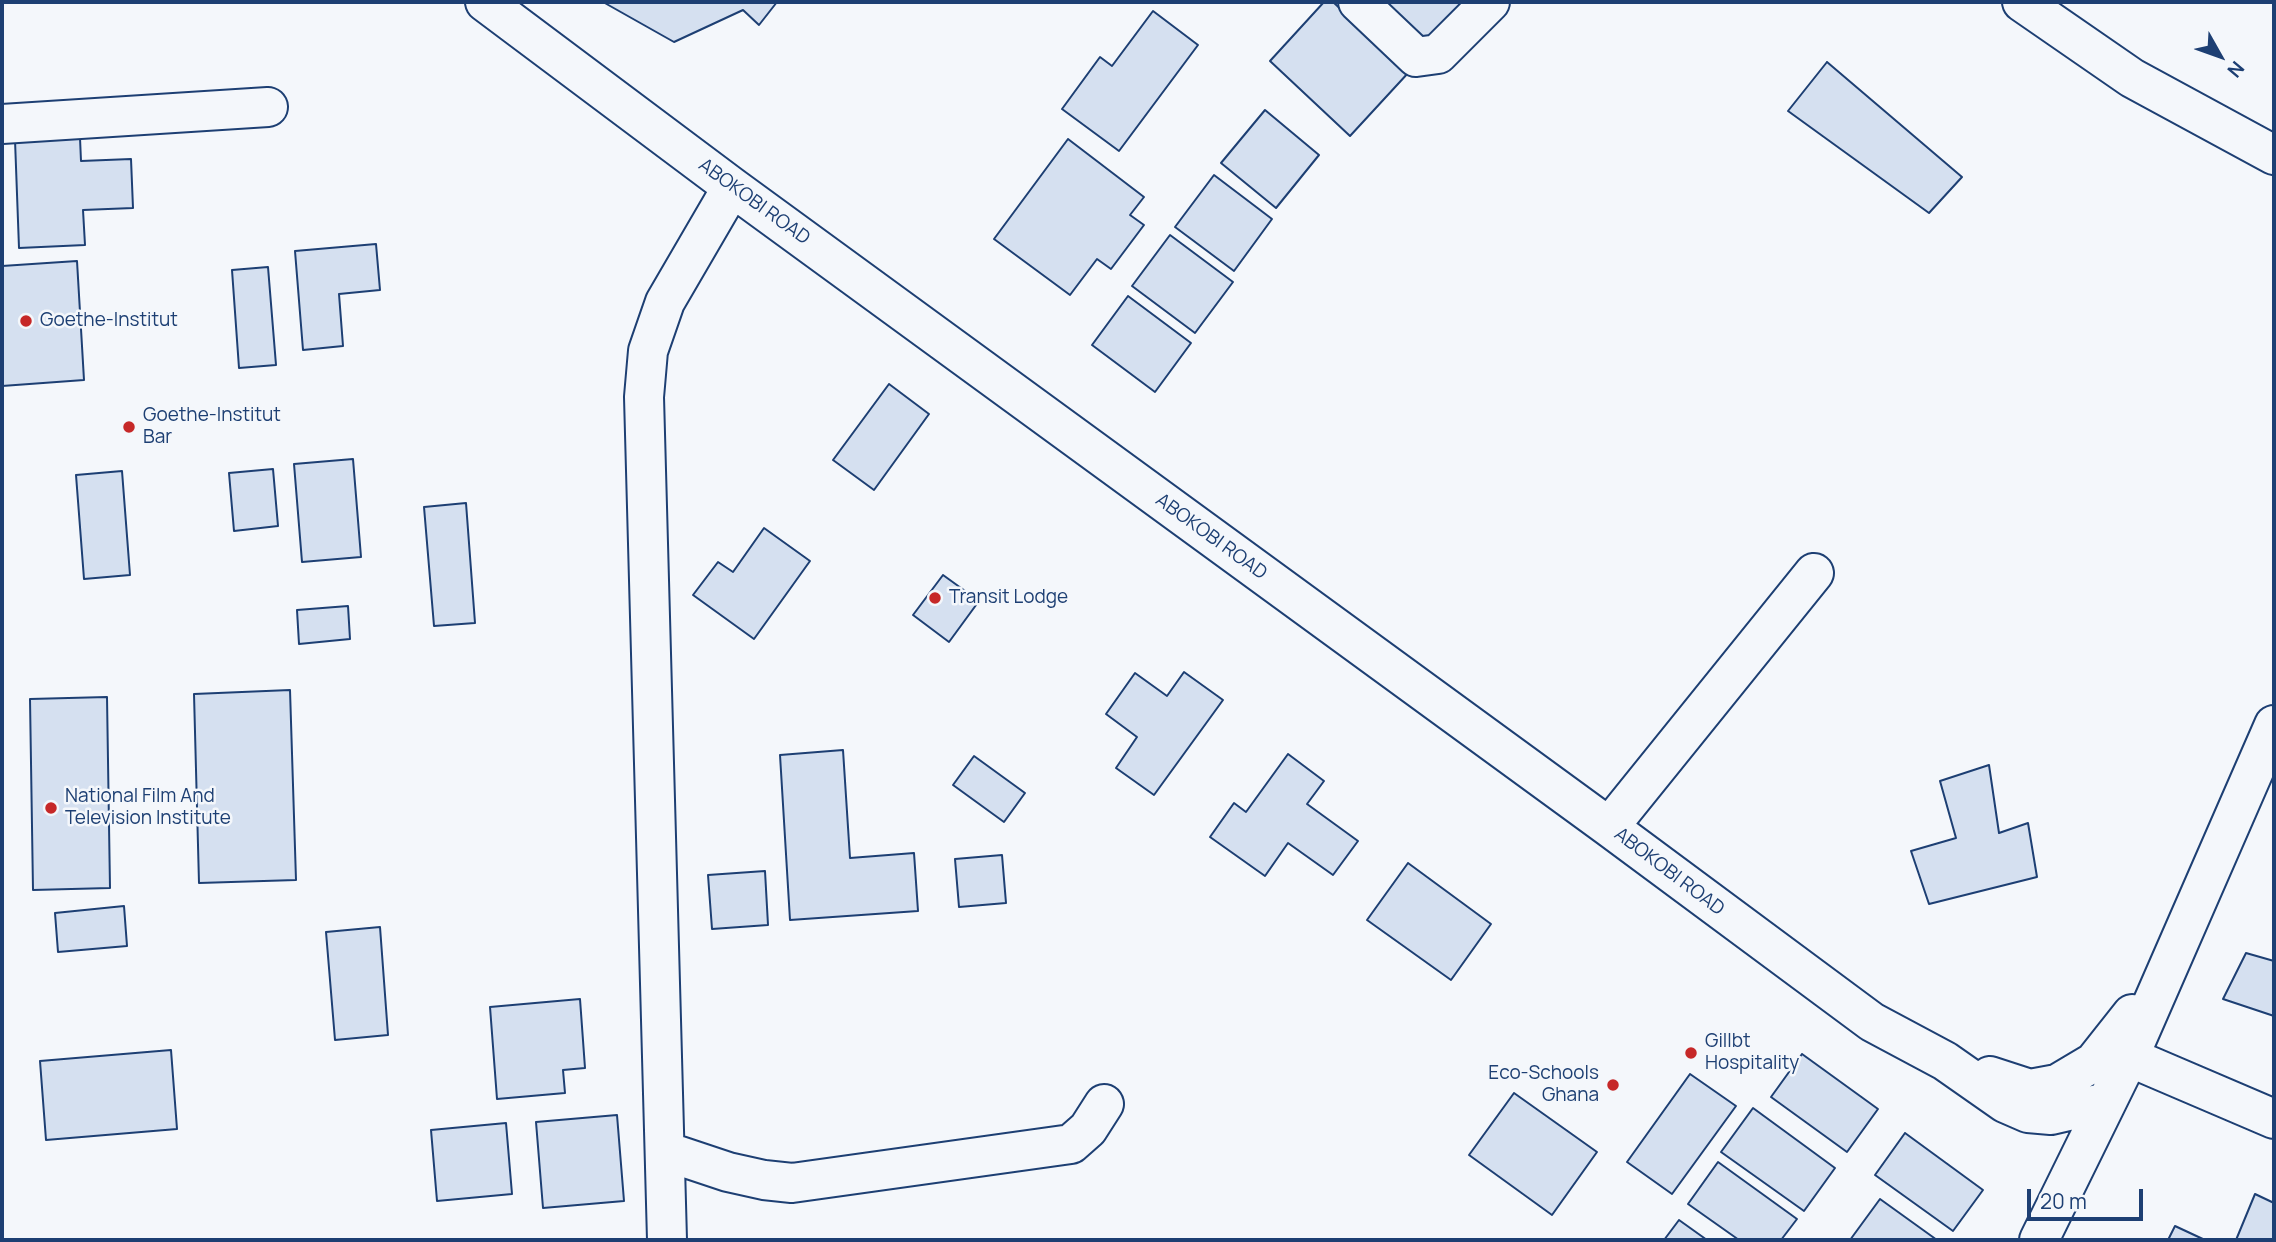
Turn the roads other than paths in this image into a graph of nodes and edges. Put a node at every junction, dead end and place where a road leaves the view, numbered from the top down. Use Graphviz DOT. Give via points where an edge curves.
graph roads {
  1 [pos="1358,2"];
  2 [pos="1490,2"];
  3 [pos="2022,2"];
  4 [pos="510,8"];
  5 [pos="268,107"];
  6 [pos="2,124"];
  7 [pos="2274,155"];
  8 [pos="732,187"];
  9 [pos="1814,573"];
  10 [pos="2274,725"];
  11 [pos="1609,827"];
  12 [pos="2166,970"];
  13 [pos="2129,1057"];
  14 [pos="1945,1061"];
  15 [pos="2107,1102"];
  16 [pos="1104,1104"];
  17 [pos="2274,1119"];
  18 [pos="665,1151"];
  19 [pos="667,1240"];
  20 [pos="2039,1240"];
  1 -- 2 [label="street" via="1416,57 1438,54"];
  3 -- 7 [label="street" via="2132,78"];
  4 -- 8 [label="street, ABOKOBI ROAD"];
  5 -- 6 [label="street"];
  8 -- 11 [label="street, ABOKOBI ROAD"];
  8 -- 18 [label="street" via="665,302 649,351 644,397"];
  9 -- 11 [label="street"];
  10 -- 12 [label="street, ABOKOBI ROAD"];
  11 -- 14 [label="street, ABOKOBI ROAD" via="1872,1022"];
  12 -- 13 [label="street, ABOKOBI ROAD"];
  12 -- 14 [label="street, ABOKOBI ROAD" via="2094,1062 2057,1084 2030,1089"];
  13 -- 15 [label="street, ABOKOBI ROAD"];
  13 -- 17 [label="street"];
  14 -- 15 [label="street, ABOKOBI ROAD" via="2005,1103 2028,1113 2051,1115"];
  15 -- 20 [label="street, ABOKOBI ROAD"];
  16 -- 18 [label="street" via="1088,1129 1070,1144 792,1183 728,1172"];
  18 -- 19 [label="street"];
}
